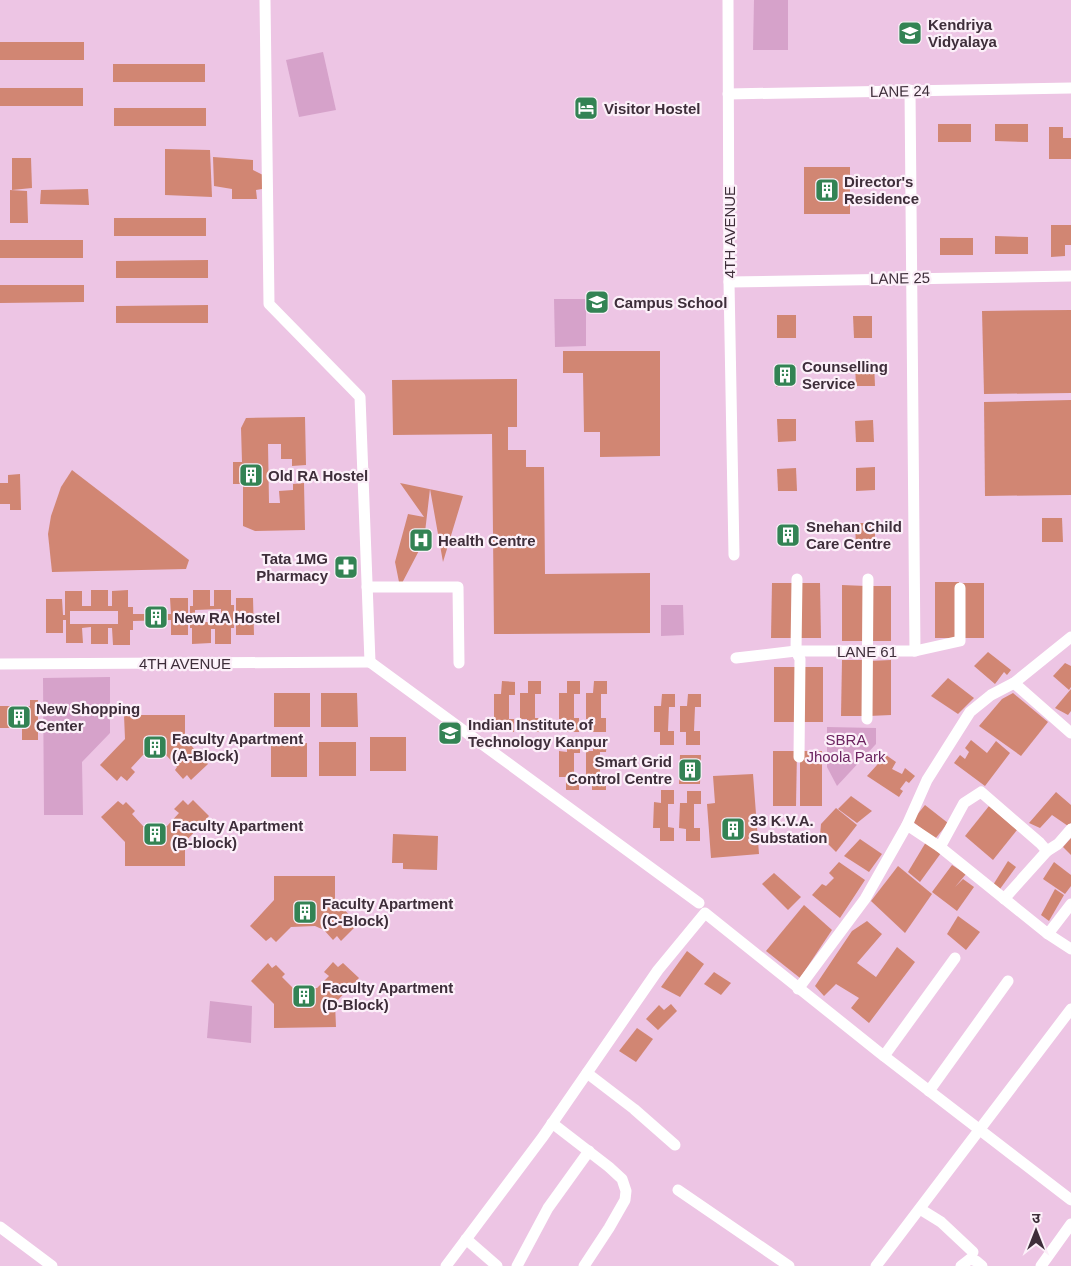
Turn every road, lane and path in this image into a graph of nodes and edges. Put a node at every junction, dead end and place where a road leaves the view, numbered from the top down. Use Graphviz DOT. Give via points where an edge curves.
graph roads {
  1 [pos="265,0"];
  2 [pos="728,0"];
  3 [pos="1071,88"];
  4 [pos="910,90"];
  5 [pos="728,94"];
  6 [pos="1071,276"];
  7 [pos="912,277"];
  8 [pos="730,282"];
  9 [pos="734,555"];
  10 [pos="797,579"];
  11 [pos="868,579"];
  12 [pos="367,587"];
  13 [pos="960,588"];
  14 [pos="1071,637"];
  15 [pos="868,650"];
  16 [pos="796,651"];
  17 [pos="915,651"];
  18 [pos="736,658"];
  19 [pos="370,662"];
  20 [pos="459,663"];
  21 [pos="0,664"];
  22 [pos="1014,683"];
  23 [pos="867,719"];
  24 [pos="1071,733"];
  25 [pos="798,757"];
  26 [pos="906,825"];
  27 [pos="1071,829"];
  28 [pos="940,847"];
  29 [pos="1046,851"];
  30 [pos="1004,899"];
  31 [pos="698,904"];
  32 [pos="1071,904"];
  33 [pos="1048,934"];
  34 [pos="1071,949"];
  35 [pos="955,958"];
  36 [pos="1008,981"];
  37 [pos="798,989"];
  38 [pos="1071,1009"];
  39 [pos="884,1056"];
  40 [pos="587,1073"];
  41 [pos="929,1091"];
  42 [pos="552,1123"];
  43 [pos="980,1130"];
  44 [pos="675,1145"];
  45 [pos="589,1151"];
  46 [pos="678,1190"];
  47 [pos="1071,1200"];
  48 [pos="920,1209"];
  49 [pos="1071,1224"];
  50 [pos="0,1227"];
  51 [pos="466,1239"];
  52 [pos="973,1252"];
  53 [pos="52,1266"];
  54 [pos="446,1266"];
  55 [pos="497,1266"];
  56 [pos="517,1266"];
  57 [pos="584,1266"];
  58 [pos="789,1266"];
  59 [pos="876,1266"];
  60 [pos="961,1266"];
  61 [pos="982,1266"];
  62 [pos="1042,1266"];
  1 -- 12 [label="street" via="269,304 360,397"];
  2 -- 5 [label="street, 4TH AVENUE"];
  3 -- 4 [label="street, LANE 24"];
  4 -- 5 [label="street, LANE 24"];
  4 -- 7 [label="street, LANE 61"];
  5 -- 8 [label="street, 4TH AVENUE"];
  6 -- 7 [label="street, LANE 25"];
  7 -- 8 [label="street, LANE 25"];
  7 -- 17 [label="street, LANE 61"];
  8 -- 9 [label="street, 4TH AVENUE"];
  10 -- 16 [label="street"];
  11 -- 15 [label="street"];
  12 -- 19 [label="street"];
  12 -- 20 [label="street" via="458,587"];
  13 -- 17 [label="street" via="960,641"];
  14 -- 22 [label="street"];
  15 -- 16 [label="street, LANE 61"];
  15 -- 17 [label="street, LANE 61"];
  15 -- 23 [label="street"];
  16 -- 18 [label="street, LANE 61"];
  16 -- 25 [label="street" via="800,659"];
  19 -- 21 [label="street, 4TH AVENUE"];
  19 -- 31 [label="street"];
  22 -- 24 [label="street"];
  22 -- 26 [label="street" via="991,695 970,712 927,780"];
  26 -- 28 [label="street"];
  26 -- 37 [label="street" via="865,899"];
  27 -- 29 [label="street" via="1058,844"];
  28 -- 29 [label="street" via="964,804 981,792"];
  28 -- 30 [label="street"];
  29 -- 30 [label="street"];
  30 -- 33 [label="street"];
  32 -- 33 [label="street"];
  33 -- 34 [label="street"];
  35 -- 39 [label="street"];
  36 -- 41 [label="street"];
  37 -- 39 [label="street"];
  37 -- 40 [label="street" via="705,913 658,970"];
  38 -- 43 [label="street"];
  39 -- 41 [label="street"];
  40 -- 42 [label="street"];
  40 -- 44 [label="street"];
  41 -- 43 [label="street"];
  42 -- 45 [label="street"];
  42 -- 51 [label="street"];
  43 -- 47 [label="street"];
  43 -- 48 [label="street"];
  45 -- 56 [label="street" via="548,1208"];
  45 -- 57 [label="street" via="622,1179 626,1191 625,1200"];
  46 -- 58 [label="street"];
  48 -- 52 [label="street" via="941,1222"];
  48 -- 59 [label="street"];
  49 -- 62 [label="street"];
  50 -- 53 [label="street"];
  51 -- 54 [label="street"];
  51 -- 55 [label="street"];
  60 -- 61 [label="street" via="970,1259"];
}
